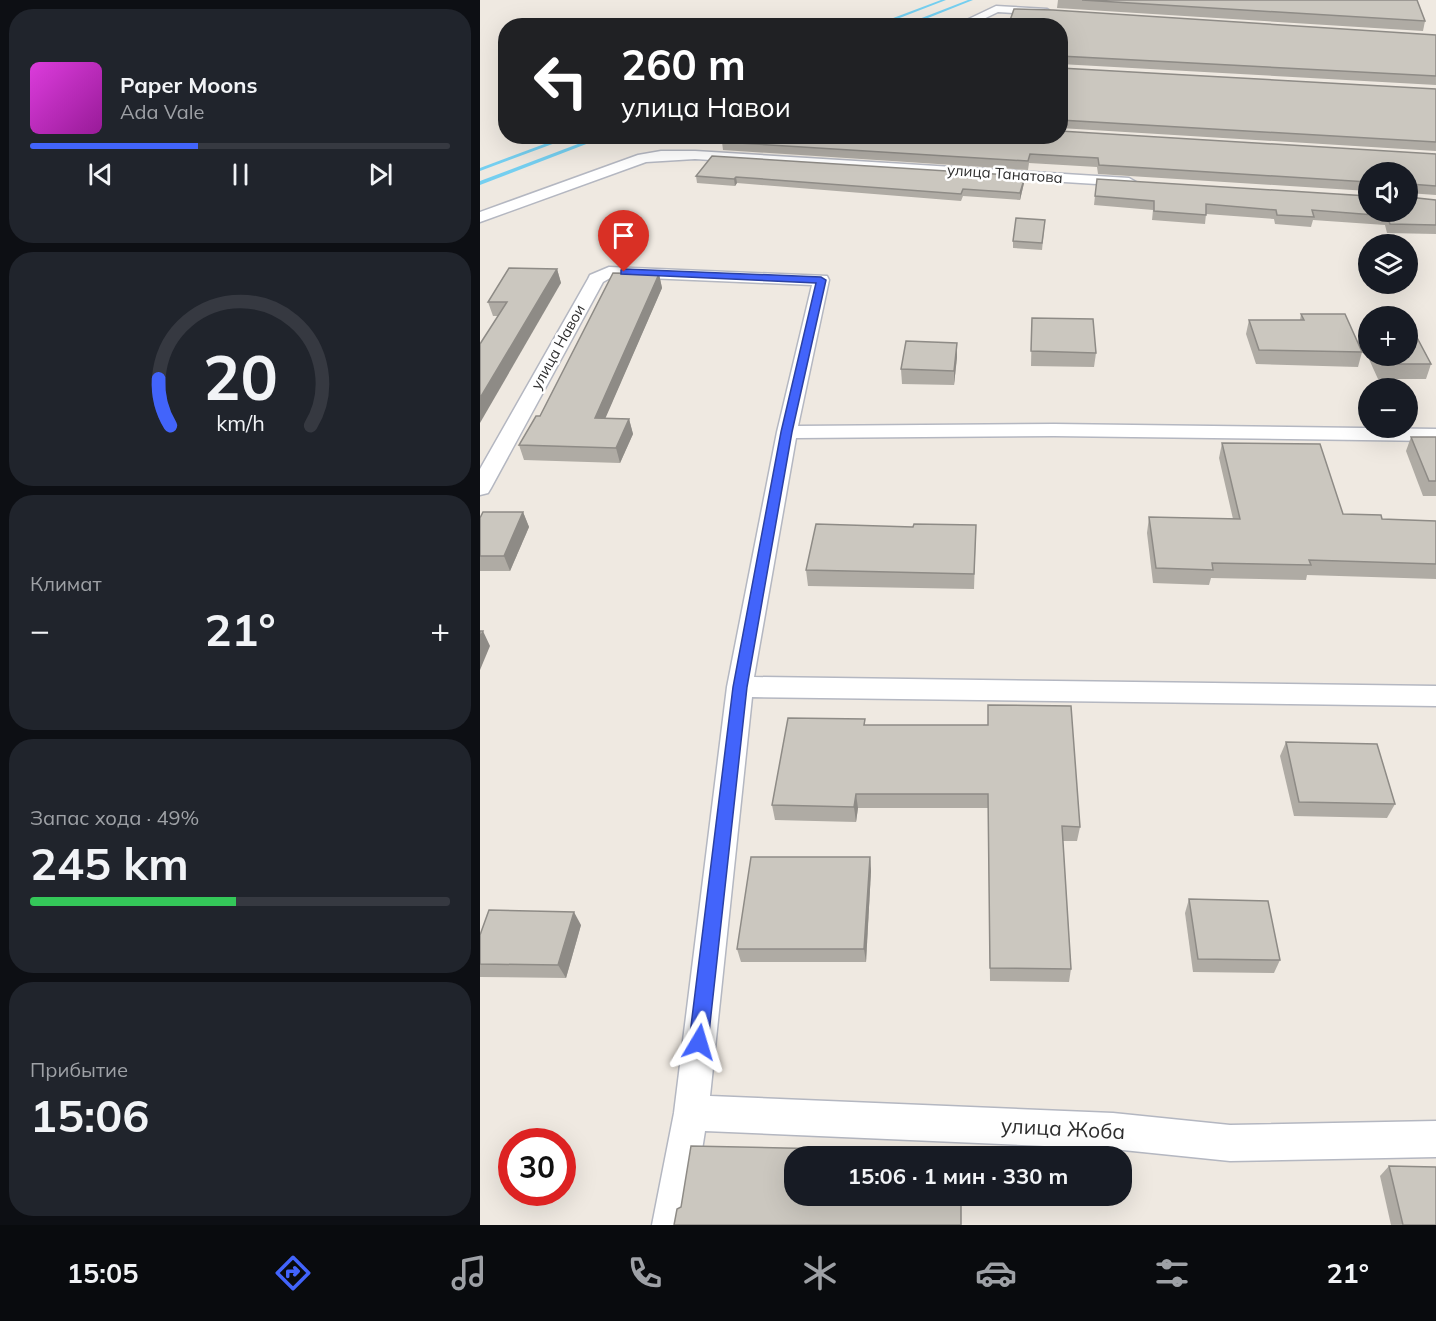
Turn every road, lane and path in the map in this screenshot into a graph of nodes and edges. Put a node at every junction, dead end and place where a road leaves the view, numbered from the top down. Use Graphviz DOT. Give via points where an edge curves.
graph roads {
  1 [pos="1055,13"];
  2 [pos="976,18"];
  3 [pos="705,144"];
  4 [pos="695,154"];
  5 [pos="1138,183"];
  6 [pos="480,217"];
  7 [pos="787,432"];
  8 [pos="1436,435"];
  9 [pos="480,488"];
  10 [pos="740,687"];
  11 [pos="1436,696"];
  12 [pos="690,1113"];
  13 [pos="1436,1139"];
  14 [pos="671,1225"];
  1 -- 2 [label="street" via="996,9"];
  3 -- 4 [label="street"];
  4 -- 5 [label="street, улица Танатова"];
  4 -- 6 [label="street, улица Танатова" via="643,158"];
  7 -- 8 [label="street" via="1054,430"];
  7 -- 9 [label="street, улица Навои" via="821,280 609,272 596,279"];
  7 -- 10 [label="street"];
  10 -- 11 [label="street"];
  10 -- 12 [label="street"];
  12 -- 13 [label="street, улица Жоба" via="1113,1131 1230,1143"];
  12 -- 14 [label="street"];
}
